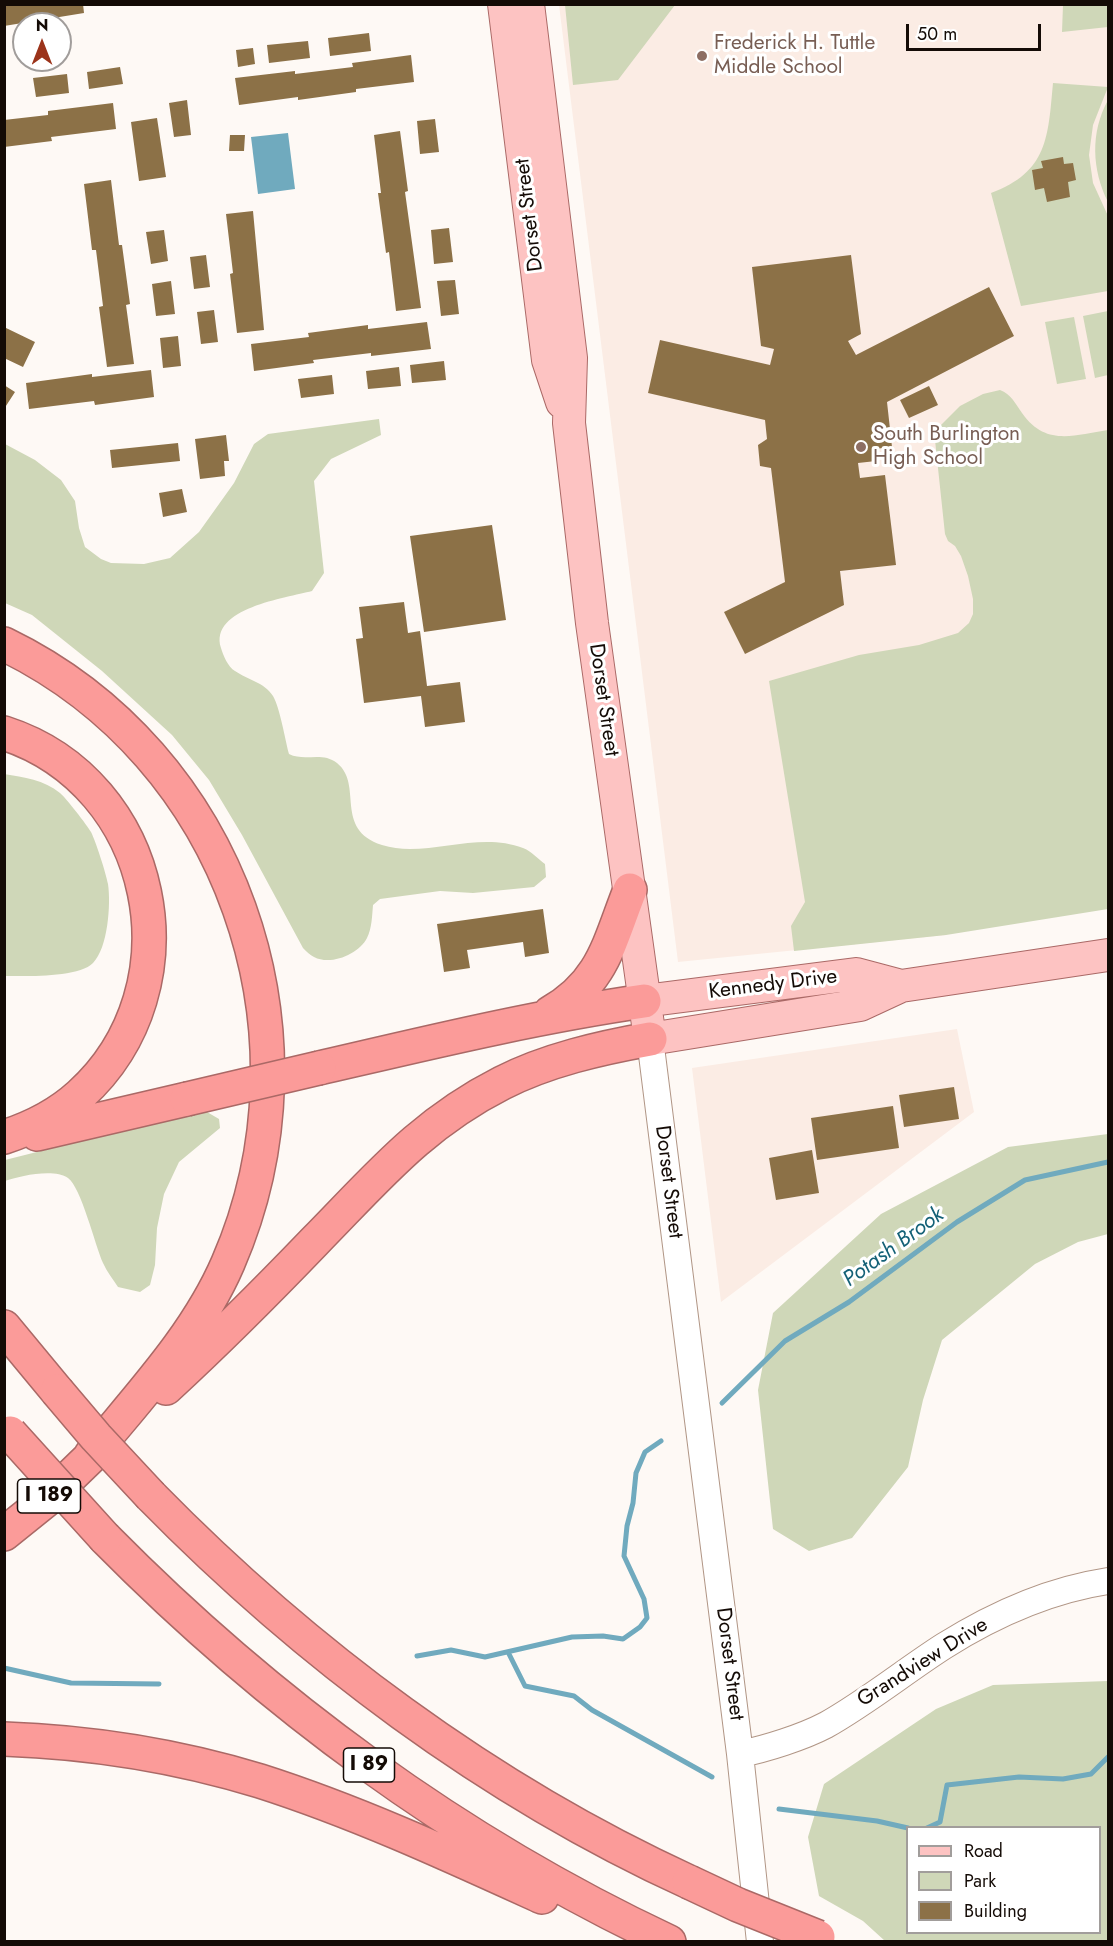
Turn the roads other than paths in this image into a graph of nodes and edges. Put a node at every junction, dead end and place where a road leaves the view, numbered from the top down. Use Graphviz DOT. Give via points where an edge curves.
graph roads {
  1 [pos="504,4"];
  2 [pos="528,4"];
  3 [pos="569,423"];
  4 [pos="4,644"];
  5 [pos="4,733"];
  6 [pos="630,890"];
  7 [pos="1108,955"];
  8 [pos="901,986"];
  9 [pos="644,1001"];
  10 [pos="529,1022"];
  11 [pos="650,1039"];
  12 [pos="4,1139"];
  13 [pos="4,1327"];
  14 [pos="7,1430"];
  15 [pos="91,1455"];
  16 [pos="4,1534"];
  17 [pos="1108,1581"];
  18 [pos="4,1739"];
  19 [pos="740,1754"];
  20 [pos="824,1939"];
  21 [pos="655,1941"];
  22 [pos="669,1941"];
  23 [pos="760,1941"];
  1 -- 3 [label="main road, Dorset Street" via="548,360"];
  2 -- 3 [label="main road, Dorset Street" via="571,358"];
  3 -- 6 [label="main road, Dorset Street" via="592,623"];
  4 -- 15 [label="highway" via="60,676 107,712 143,747 183,798 219,859 240,909 260,978 266,1020 265,1126 255,1185 236,1244 188,1332"];
  5 -- 12 [label="highway" via="33,744 64,763 92,788 114,817 132,848 143,881 149,931 148,963 135,1011 102,1072 53,1116"];
  6 -- 9 [label="main road, Dorset Street"];
  6 -- 10 [label="highway" via="598,968 586,986 558,1008"];
  7 -- 8 [label="main road, Kennedy Drive"];
  8 -- 9 [label="main road, Kennedy Drive" via="856,974"];
  8 -- 11 [label="main road, Kennedy Drive" via="860,1005"];
  9 -- 10 [label="highway"];
  9 -- 11 [label="main road, Dorset Street"];
  10 -- 12 [label="highway, bridge"];
  11 -- 15 [label="highway" via="584,1054 518,1076 435,1124 376,1176 189,1367"];
  11 -- 19 [label="street, Dorset Street"];
  13 -- 20 [label="highway, bridge" via="96,1437 231,1574 279,1617 414,1721 594,1834 738,1905"];
  14 -- 22 [label="highway, I 89, bridge" via="149,1582 237,1661 361,1759 500,1851"];
  15 -- 16 [label="highway, I 189"];
  17 -- 19 [label="street, Grandview Drive" via="1076,1586 1017,1606 946,1645 825,1725 765,1749"];
  18 -- 21 [label="highway" via="129,1752 258,1781 359,1817 590,1918"];
  19 -- 23 [label="street, Dorset Street"];
}
